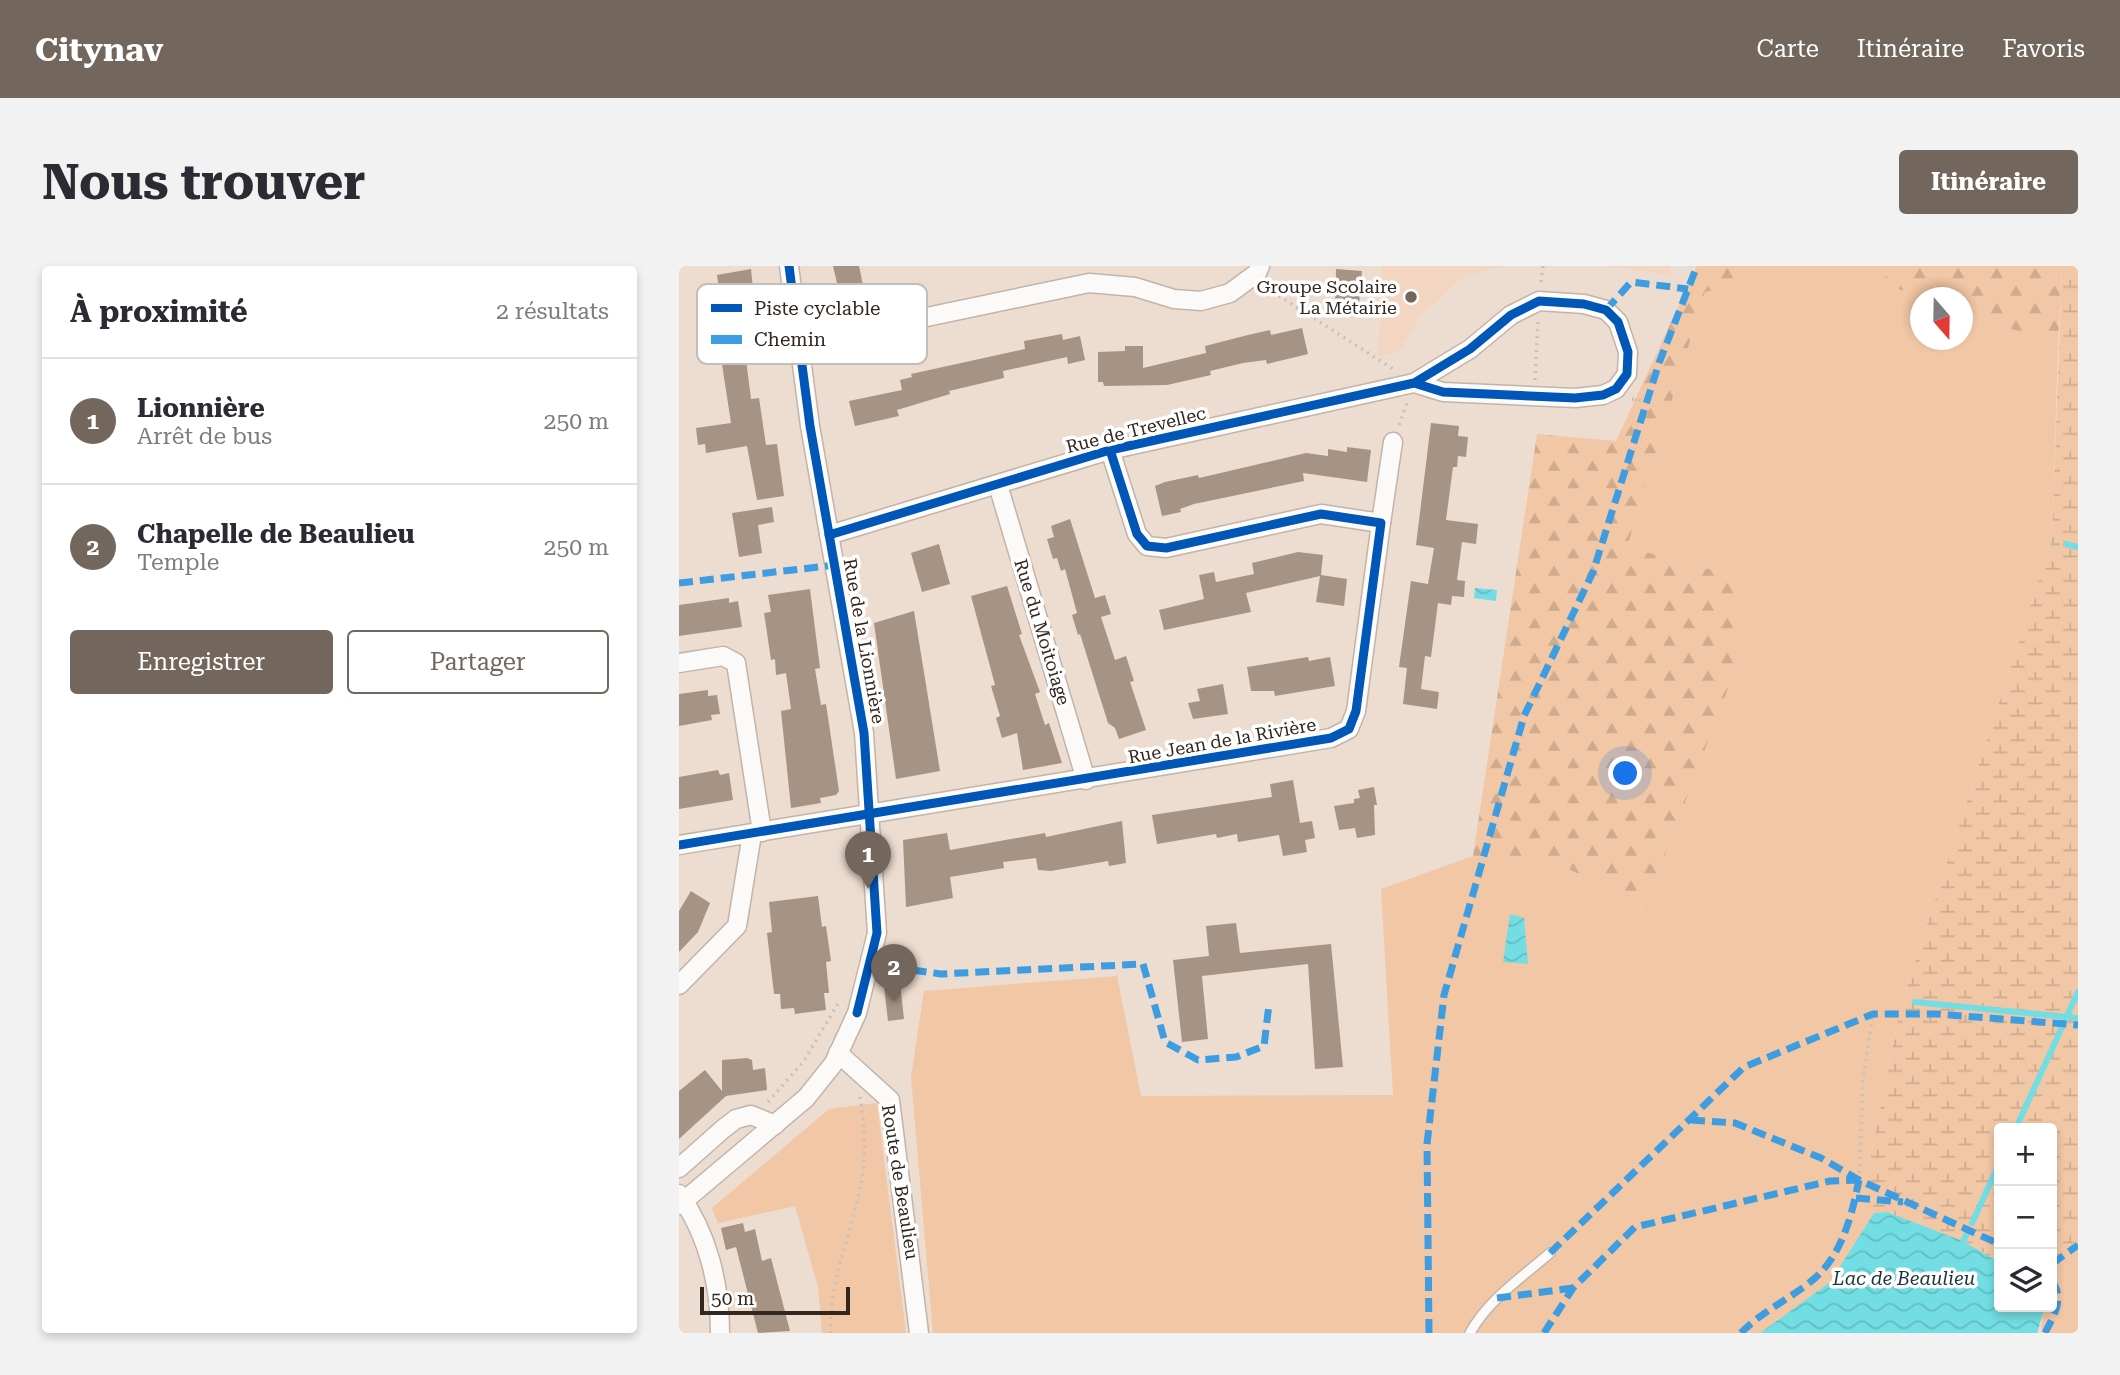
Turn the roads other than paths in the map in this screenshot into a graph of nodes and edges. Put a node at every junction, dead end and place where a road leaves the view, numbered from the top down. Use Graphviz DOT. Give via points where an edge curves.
graph roads {
  1 [pos="789,266"];
  2 [pos="1256,272"];
  3 [pos="1088,274"];
  4 [pos="792,284"];
  5 [pos="927,314"];
  6 [pos="804,364"];
  7 [pos="1414,383"];
  8 [pos="1393,442"];
  9 [pos="1110,450"];
  10 [pos="998,485"];
  11 [pos="1381,523"];
  12 [pos="829,535"];
  13 [pos="679,663"];
  14 [pos="1086,780"];
  15 [pos="871,814"];
  16 [pos="757,833"];
  17 [pos="679,845"];
  18 [pos="679,985"];
  19 [pos="838,1053"];
  20 [pos="775,1125"];
  21 [pos="679,1168"];
  22 [pos="681,1200"];
  23 [pos="1550,1253"];
  24 [pos="720,1333"];
  25 [pos="919,1333"];
  26 [pos="1470,1333"];
  1 -- 4 [label="street, Rue de la Lionnière"];
  2 -- 3 [label="street" via="1230,293 1201,301 1174,299"];
  3 -- 5 [label="street"];
  6 -- 12 [label="street, Rue de la Lionnière"];
  7 -- 7 [label="street, Rue de Trevellec" via="1461,355 1511,315 1539,301 1606,310 1618,322 1628,352 1627,374 1616,389 1603,395 1575,398 1443,391"];
  7 -- 9 [label="street, Rue de Trevellec"];
  8 -- 11 [label="street, Rue Jean de la Rivière"];
  9 -- 10 [label="street, Rue de Trevellec"];
  9 -- 11 [label="street" via="1137,534 1147,546 1166,548 1321,514"];
  10 -- 12 [label="street, Rue de Trevellec"];
  10 -- 14 [label="street, Rue du Moitoiage"];
  11 -- 14 [label="street, Rue Jean de la Rivière" via="1356,711 1349,729 1331,738"];
  12 -- 15 [label="street, Rue de la Lionnière" via="863,733"];
  13 -- 16 [label="street" via="723,656 736,663"];
  14 -- 15 [label="street, Rue Jean de la Rivière"];
  15 -- 16 [label="street, Rue Jean de la Rivière"];
  15 -- 19 [label="street, Rue de la Lionnière" via="877,933 862,998"];
  16 -- 17 [label="street, Rue Jean de la Rivière"];
  16 -- 18 [label="street" via="737,926"];
  19 -- 20 [label="street, Rue de la Lionnière" via="806,1098"];
  19 -- 25 [label="street, Route de Beaulieu" via="890,1100"];
  20 -- 21 [label="street" via="751,1115 736,1119"];
  20 -- 22 [label="street, Rue de la Lionnière"];
  22 -- 24 [label="street" via="708,1249"];
  23 -- 26 [label="lane" via="1497,1298"];
}
